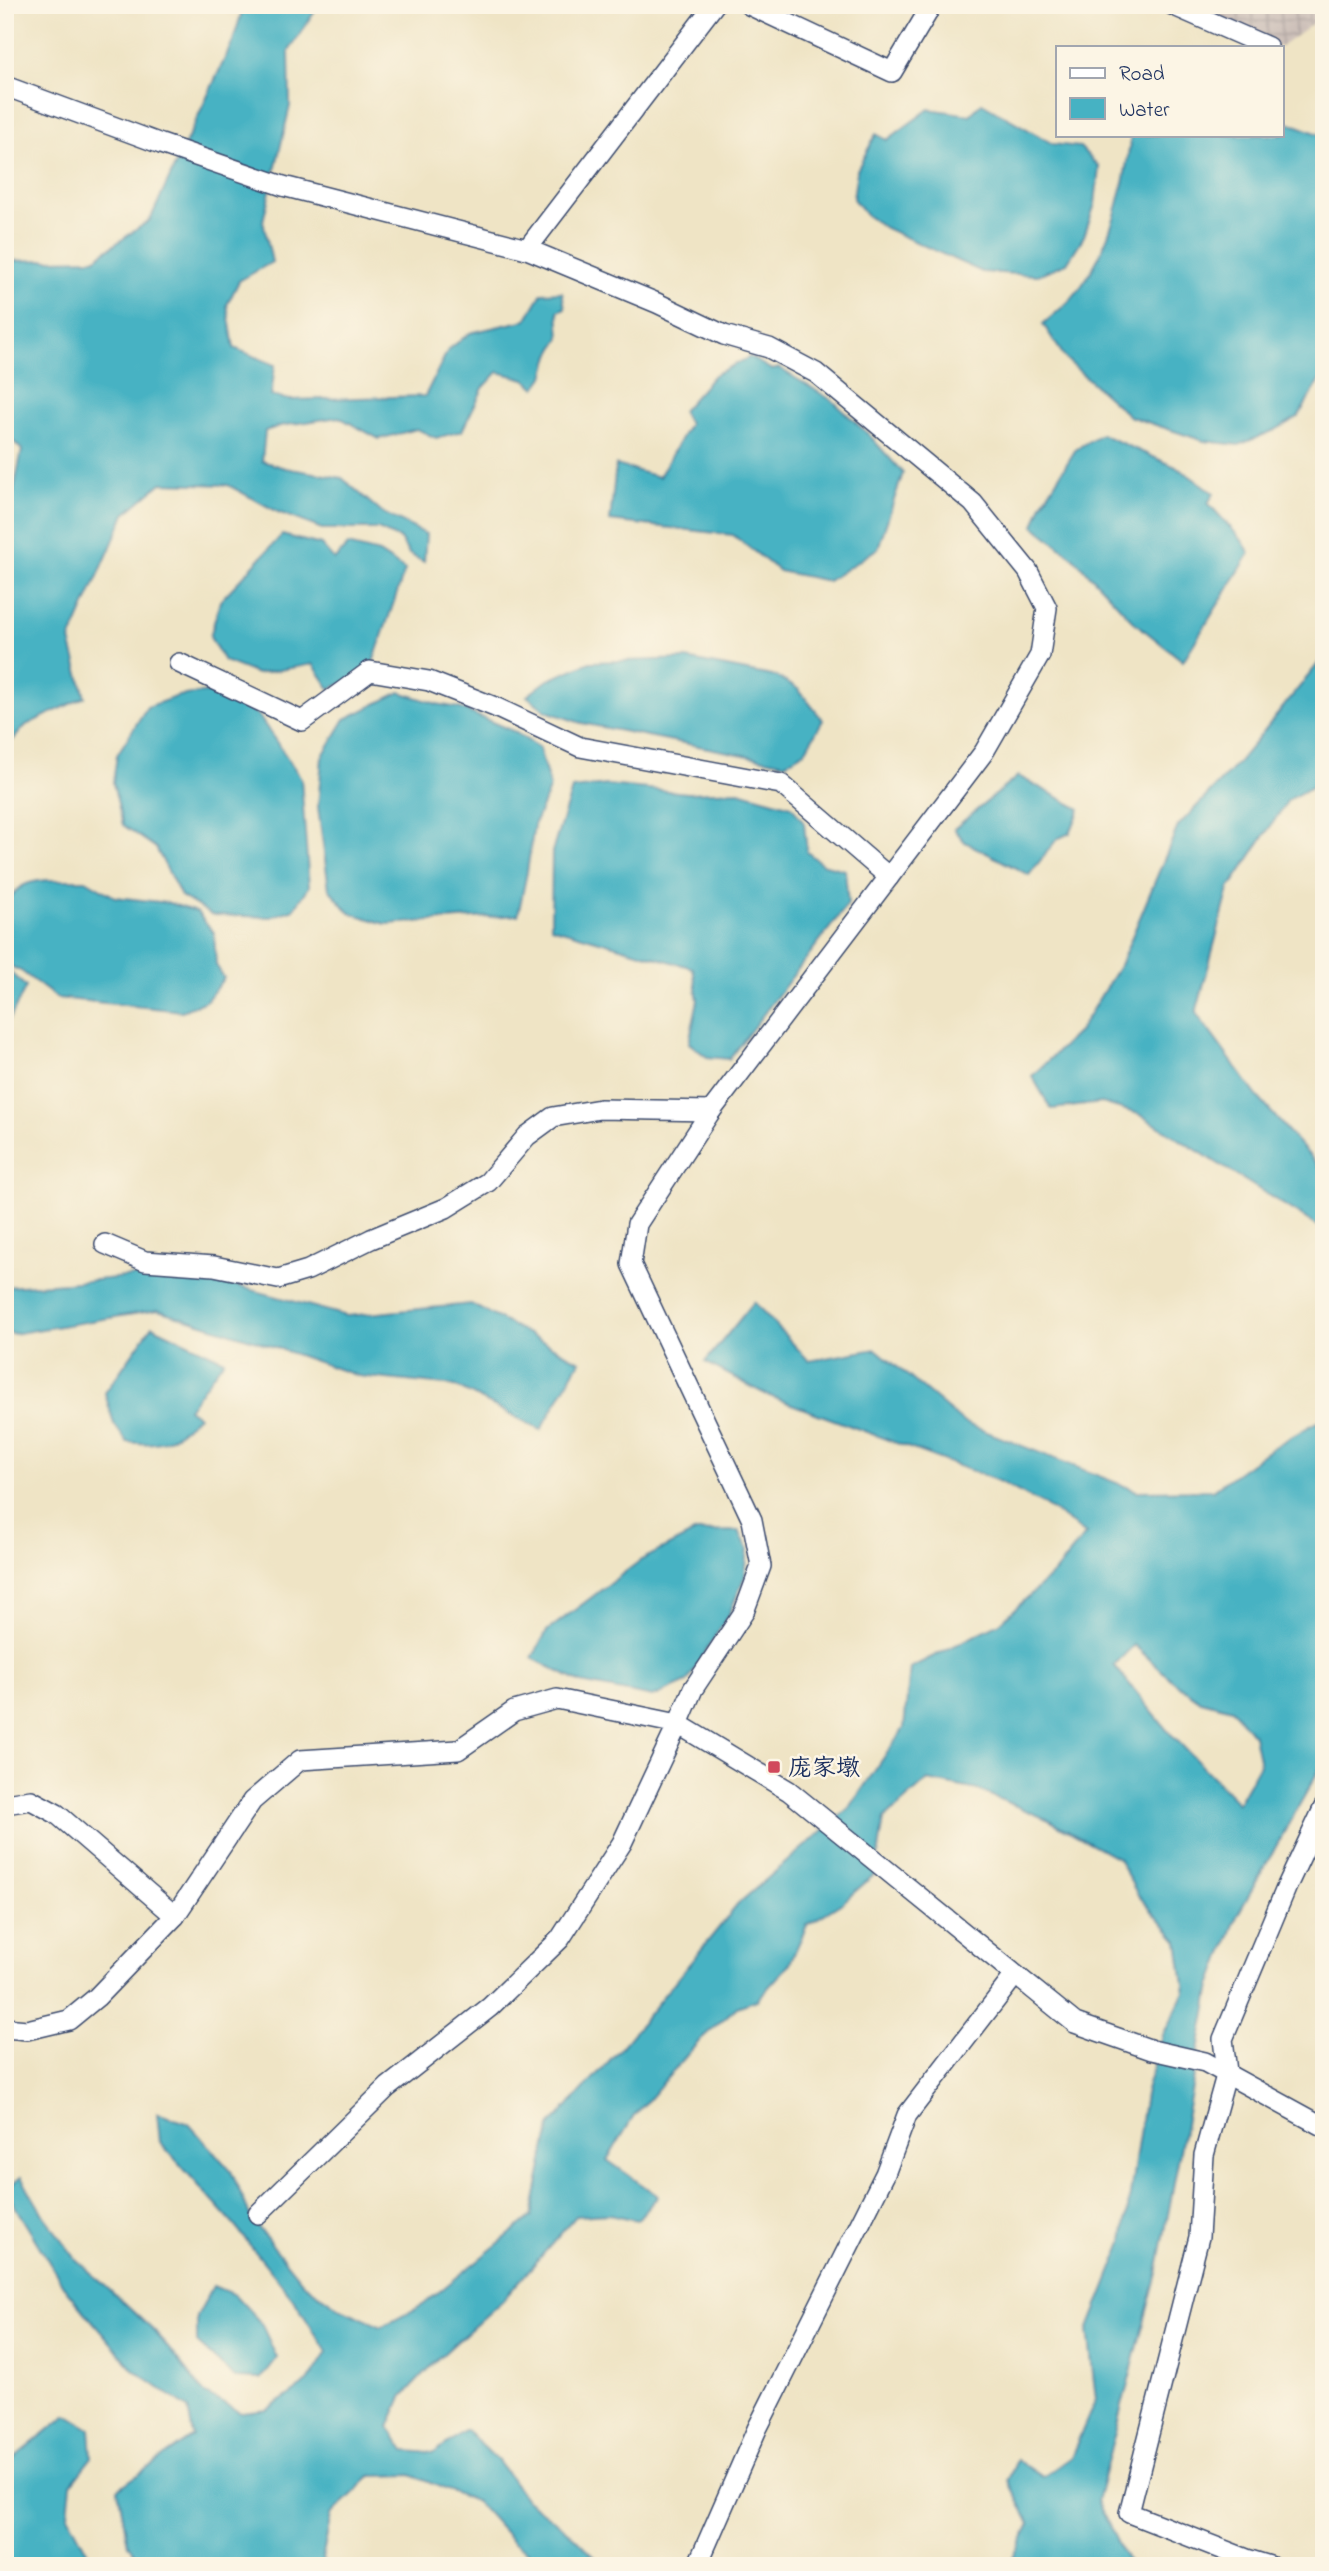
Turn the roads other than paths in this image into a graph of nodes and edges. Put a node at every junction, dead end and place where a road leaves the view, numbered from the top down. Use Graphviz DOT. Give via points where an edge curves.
graph roads {
  1 [pos="714,5"];
  2 [pos="749,5"];
  3 [pos="932,5"];
  4 [pos="1172,5"];
  5 [pos="1266,46"];
  6 [pos="5,86"];
  7 [pos="527,249"];
  8 [pos="179,663"];
  9 [pos="889,877"];
  10 [pos="711,1111"];
  11 [pos="105,1244"];
  12 [pos="678,1724"];
  13 [pos="5,1804"];
  14 [pos="1324,1807"];
  15 [pos="175,1916"];
  16 [pos="1015,1975"];
  17 [pos="5,2028"];
  18 [pos="1227,2072"];
  19 [pos="1324,2127"];
  20 [pos="258,2214"];
  21 [pos="697,2566"];
  22 [pos="1270,2566"];
  1 -- 7 [label="street"];
  2 -- 3 [label="street" via="892,72"];
  4 -- 5 [label="street"];
  6 -- 7 [label="street" via="283,187"];
  7 -- 9 [label="street" via="724,335 769,348 816,373 973,503 1028,571 1047,608 1040,655 984,752"];
  8 -- 9 [label="street" via="302,721 370,671 429,681 580,747 781,784"];
  9 -- 10 [label="street"];
  10 -- 11 [label="street" via="600,1109 553,1117 527,1136 488,1182 446,1208 278,1279 214,1266 145,1261"];
  10 -- 12 [label="street" via="637,1224 631,1264 751,1520 761,1566 744,1612 693,1689"];
  12 -- 15 [label="street" via="557,1699 514,1711 458,1750 300,1760 252,1801"];
  12 -- 16 [label="street" via="789,1791"];
  12 -- 20 [label="street" via="622,1843 559,1938 490,2007 388,2087"];
  13 -- 15 [label="street" via="31,1800 57,1814"];
  14 -- 18 [label="street" via="1223,2039"];
  15 -- 17 [label="street" via="69,2020 27,2030"];
  16 -- 18 [label="street" via="1074,2023"];
  16 -- 21 [label="street" via="907,2115 885,2174 757,2429"];
  18 -- 19 [label="street"];
  18 -- 22 [label="street" via="1204,2155 1199,2237 1129,2513"];
}
